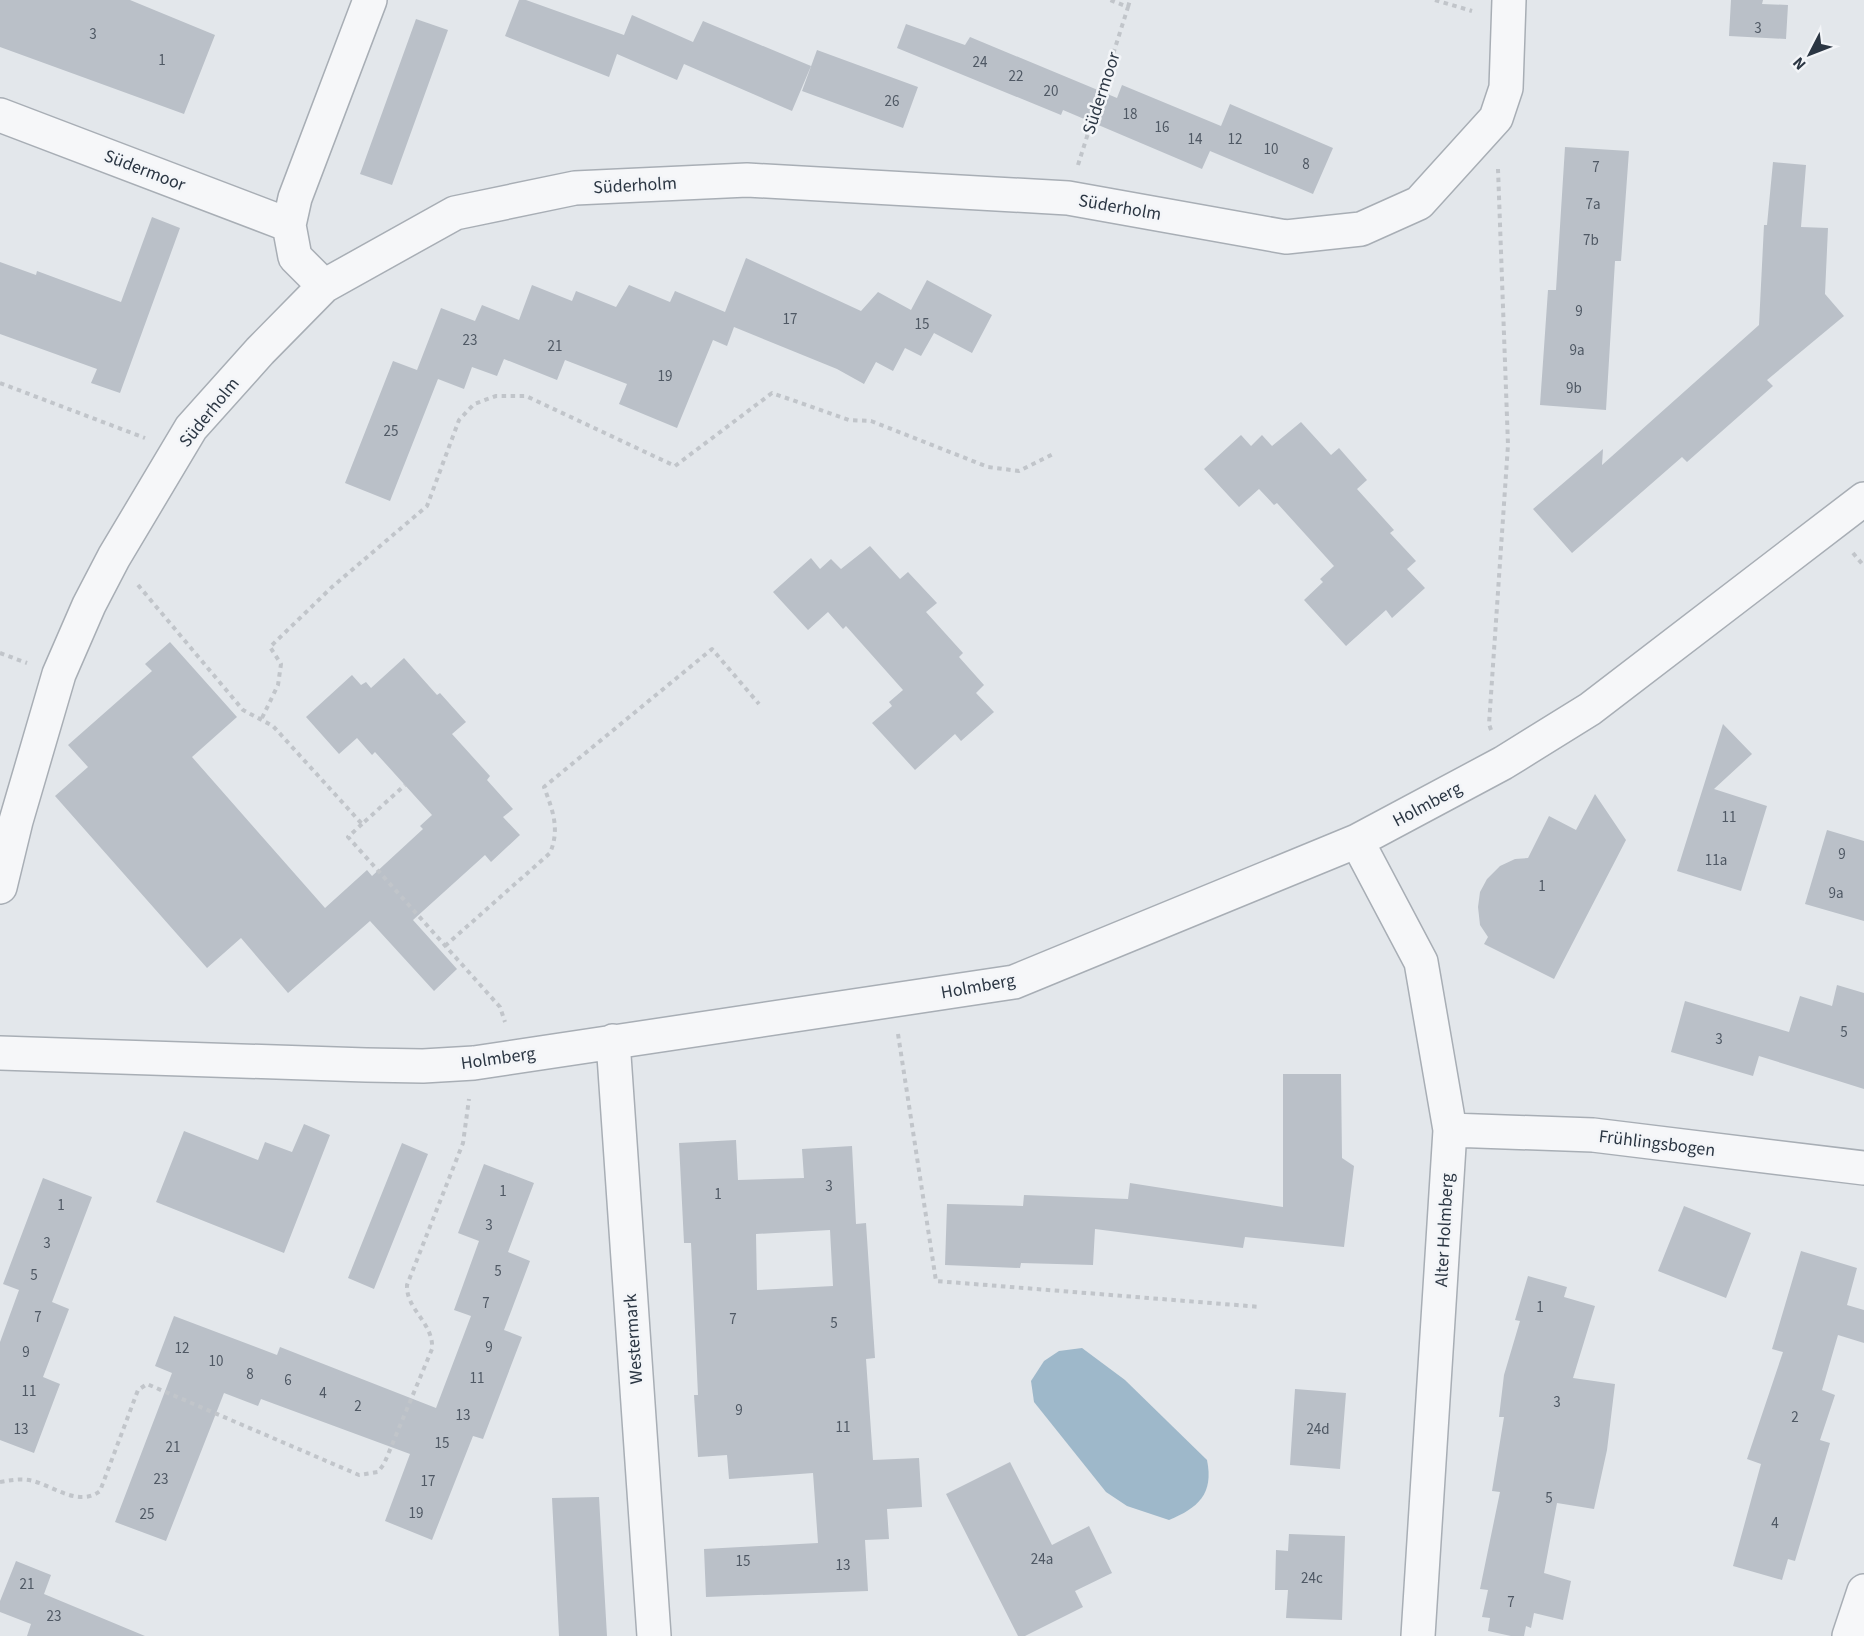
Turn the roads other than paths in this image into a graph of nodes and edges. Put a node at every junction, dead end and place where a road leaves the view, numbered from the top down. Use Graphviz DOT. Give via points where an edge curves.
graph roads {
  1 [pos="370,0"];
  2 [pos="1509,0"];
  3 [pos="0,115"];
  4 [pos="289,225"];
  5 [pos="324,286"];
  6 [pos="1864,499"];
  7 [pos="1357,841"];
  8 [pos="0,887"];
  9 [pos="613,1041"];
  10 [pos="0,1053"];
  11 [pos="1450,1130"];
  12 [pos="1864,1168"];
  13 [pos="1864,1591"];
  14 [pos="654,1636"];
  15 [pos="1418,1636"];
  16 [pos="1849,1636"];
  1 -- 4 [label="street" via="295,198"];
  2 -- 5 [label="street, Süderholm" via="1506,88 1496,117 1419,203 1361,229 1286,237 1068,198 747,180 575,188 455,213"];
  3 -- 4 [label="street, Südermoor"];
  4 -- 5 [label="street" via="295,258"];
  5 -- 8 [label="street, Süderholm" via="199,420 114,557 59,674"];
  6 -- 7 [label="street, Holmberg" via="1590,710 1503,763"];
  7 -- 9 [label="street, Holmberg" via="1014,982"];
  7 -- 11 [label="street, Alter Holmberg" via="1421,962"];
  9 -- 10 [label="street, Holmberg" via="474,1063 377,1065"];
  9 -- 14 [label="street, Westermark"];
  11 -- 12 [label="street, Frühlingsbogen" via="1593,1135"];
  11 -- 15 [label="street, Alter Holmberg"];
  13 -- 16 [label="street"];
}
